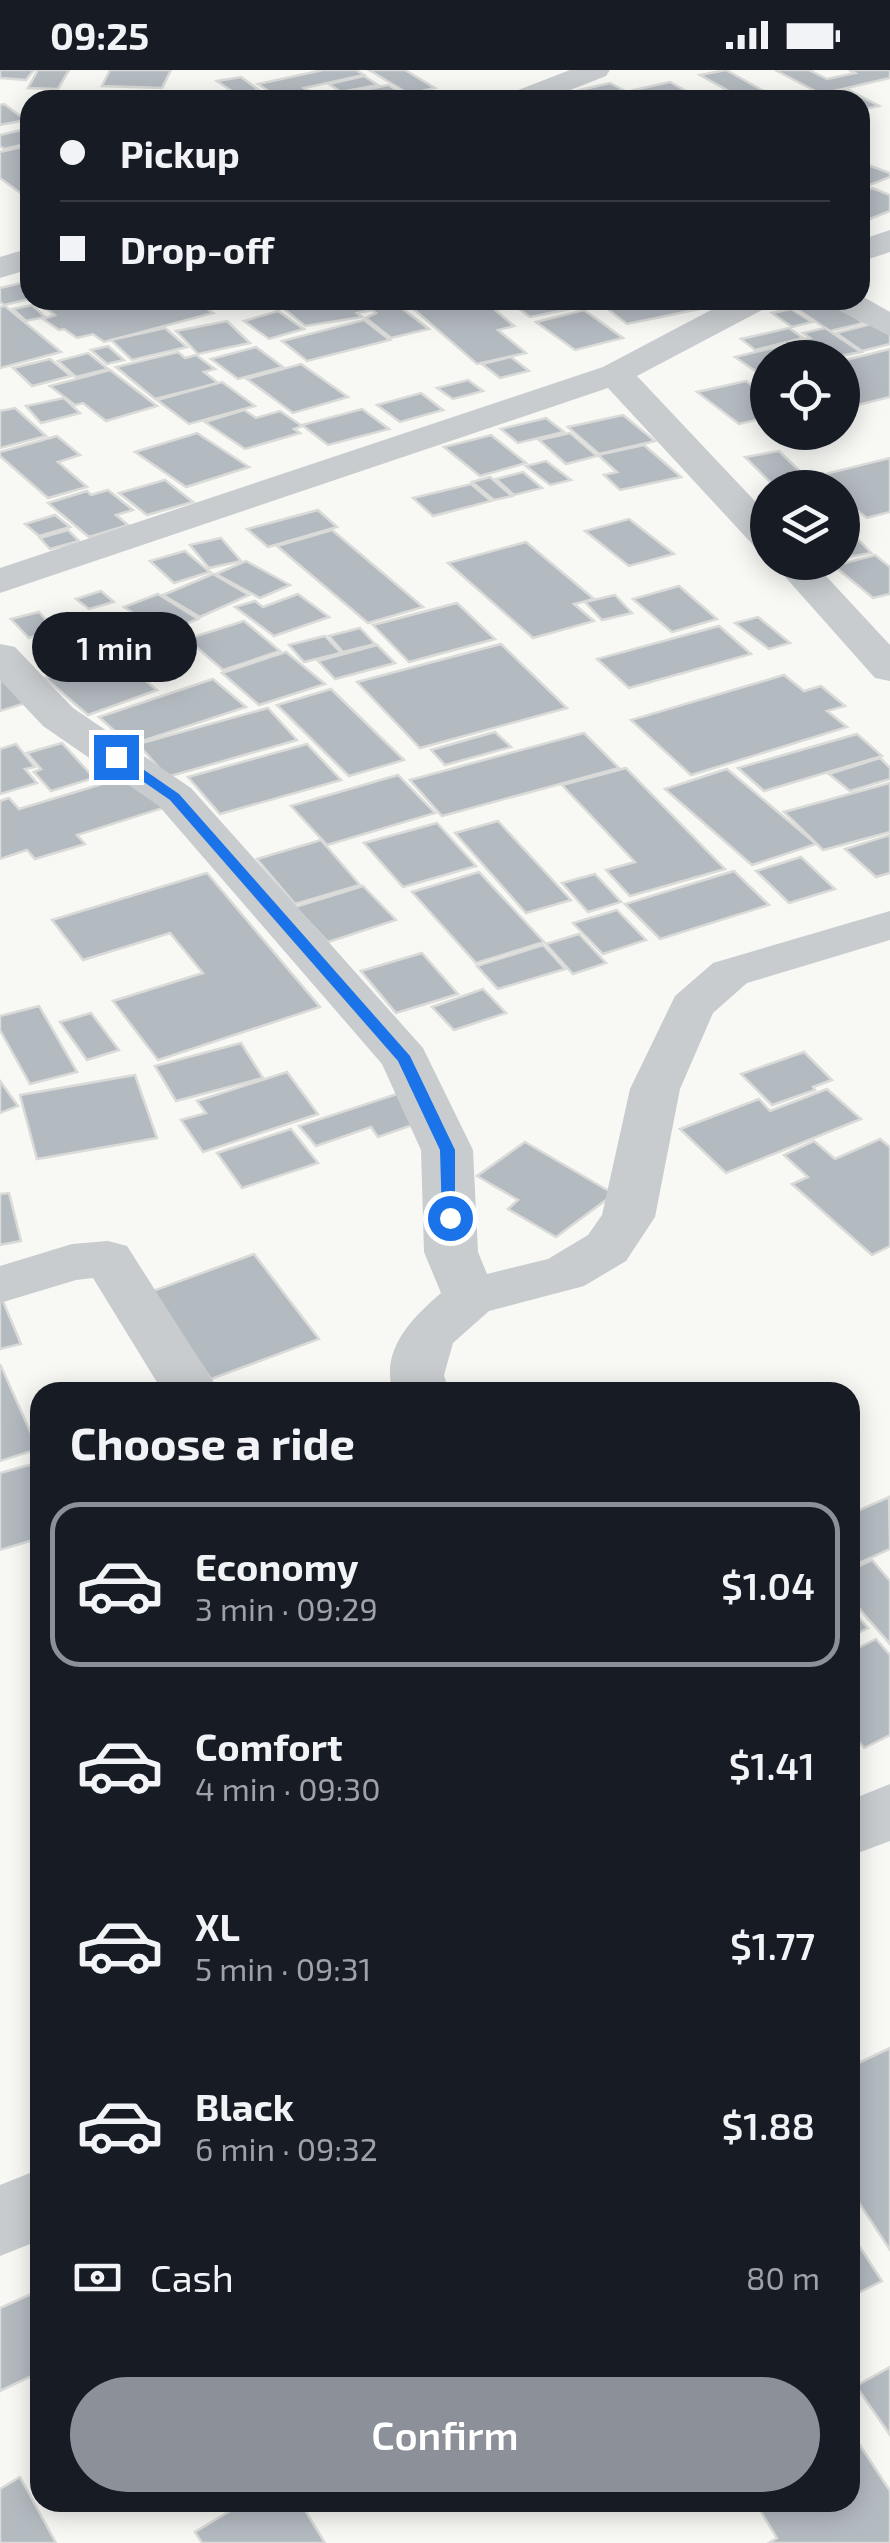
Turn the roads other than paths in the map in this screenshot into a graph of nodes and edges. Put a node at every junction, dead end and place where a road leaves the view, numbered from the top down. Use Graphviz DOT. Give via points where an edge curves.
graph roads {
  1 [pos="596,70"];
  2 [pos="544,90"];
  3 [pos="737,310"];
  4 [pos="862,310"];
  5 [pos="890,326"];
  6 [pos="615,374"];
  7 [pos="750,519"];
  8 [pos="808,580"];
  9 [pos="0,581"];
  10 [pos="0,656"];
  11 [pos="890,669"];
  12 [pos="890,925"];
  13 [pos="0,1285"];
  14 [pos="470,1297"];
  15 [pos="186,1382"];
  16 [pos="418,1382"];
  17 [pos="890,1811"];
  18 [pos="860,1825"];
  19 [pos="30,2208"];
  20 [pos="0,2222"];
  1 -- 2 [label="street"];
  3 -- 6 [label="street"];
  4 -- 5 [label="street"];
  6 -- 7 [label="street"];
  6 -- 9 [label="street"];
  8 -- 11 [label="street"];
  10 -- 14 [label="street" via="58,717 175,797 405,1059 447,1150 451,1252"];
  12 -- 14 [label="street" via="730,974 692,1006 654,1090 628,1218 607,1248 565,1273"];
  13 -- 15 [label="street" via="72,1262 108,1259"];
  14 -- 16 [label="street" via="428,1335"];
  17 -- 18 [label="street"];
  19 -- 20 [label="street"];
}
